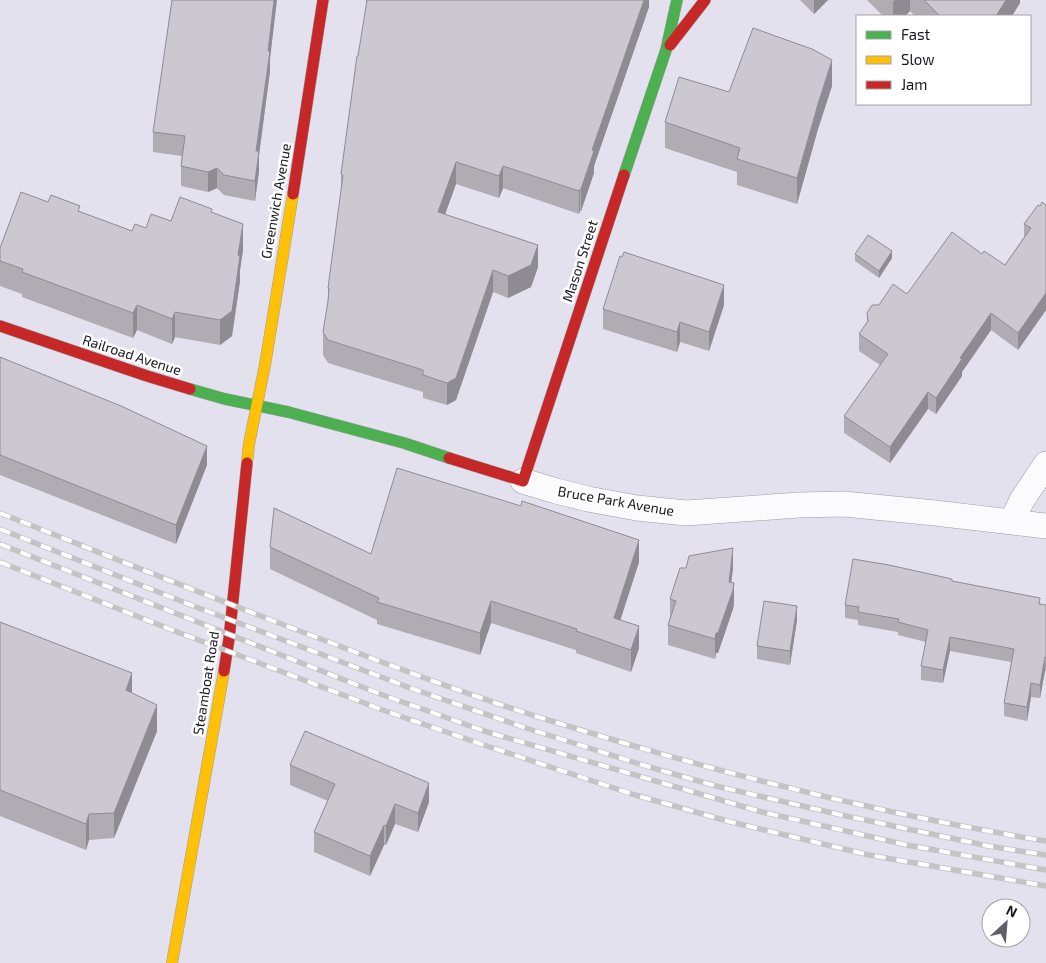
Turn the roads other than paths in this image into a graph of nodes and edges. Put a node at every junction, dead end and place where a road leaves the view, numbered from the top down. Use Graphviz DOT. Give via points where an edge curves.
graph roads {
  1 [pos="323,0"];
  2 [pos="677,0"];
  3 [pos="705,0"];
  4 [pos="666,50"];
  5 [pos="0,326"];
  6 [pos="256,406"];
  7 [pos="1046,464"];
  8 [pos="523,481"];
  9 [pos="1012,521"];
  10 [pos="1046,526"];
  11 [pos="172,963"];
  1 -- 6 [label="main road, Greenwich Avenue"];
  2 -- 4 [label="main road, Mason Street"];
  3 -- 4 [label="main road, Mason Street"];
  4 -- 8 [label="main road, Mason Street"];
  5 -- 6 [label="main road, Railroad Avenue" via="147,376"];
  6 -- 8 [label="main road, Bruce Park Avenue" via="404,443"];
  6 -- 11 [label="main road, Steamboat Road" via="245,477 229,639"];
  7 -- 9 [label="street"];
  8 -- 9 [label="street, Bruce Park Avenue" via="588,499 686,513 844,504"];
  9 -- 10 [label="street, Bruce Park Avenue"];
}
